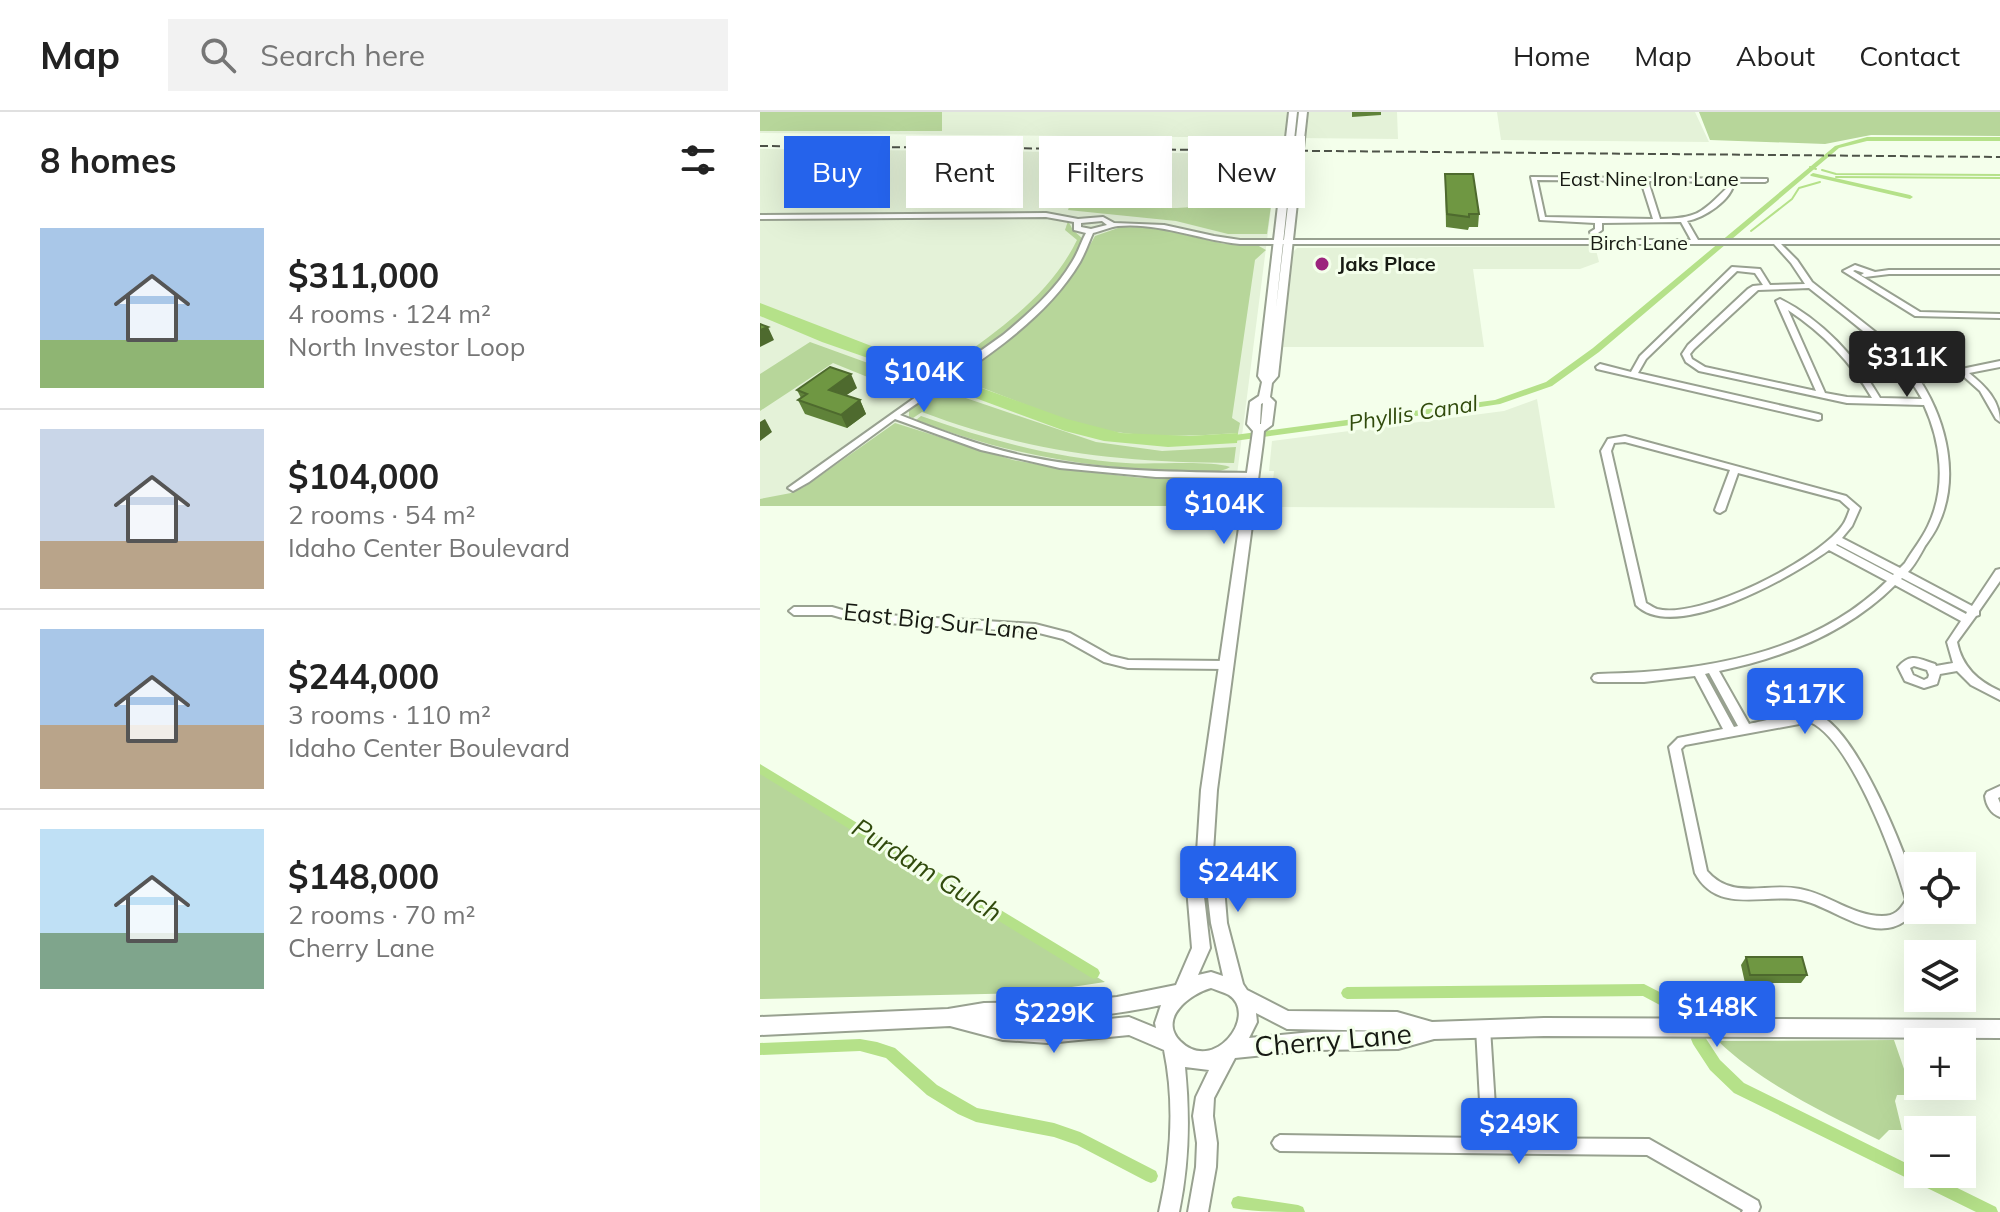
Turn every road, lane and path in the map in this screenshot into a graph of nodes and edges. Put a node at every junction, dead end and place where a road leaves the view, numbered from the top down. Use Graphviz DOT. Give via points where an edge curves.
graph roads {
  1 [pos="1293,112"];
  2 [pos="1303,112"];
  3 [pos="1644,179"];
  4 [pos="1731,180"];
  5 [pos="1765,180"];
  6 [pos="760,217"];
  7 [pos="1599,220"];
  8 [pos="1657,220"];
  9 [pos="1683,220"];
  10 [pos="1078,221"];
  11 [pos="1113,225"];
  12 [pos="1090,232"];
  13 [pos="1692,242"];
  14 [pos="1776,242"];
  15 [pos="1790,242"];
  16 [pos="2000,242"];
  17 [pos="1284,243"];
  18 [pos="1602,243"];
  19 [pos="1792,258"];
  20 [pos="2000,272"];
  21 [pos="1872,273"];
  22 [pos="1864,279"];
  23 [pos="1812,286"];
  24 [pos="1771,288"];
  25 [pos="1781,302"];
  26 [pos="2000,316"];
  27 [pos="2000,364"];
  28 [pos="1600,367"];
  29 [pos="1962,371"];
  30 [pos="1909,372"];
  31 [pos="1633,375"];
  32 [pos="1946,375"];
  33 [pos="1915,381"];
  34 [pos="1787,387"];
  35 [pos="1822,395"];
  36 [pos="1877,400"];
  37 [pos="1928,402"];
  38 [pos="1778,408"];
  39 [pos="894,416"];
  40 [pos="1818,417"];
  41 [pos="2000,417"];
  42 [pos="1735,469"];
  43 [pos="1252,476"];
  44 [pos="793,488"];
  45 [pos="1720,510"];
  46 [pos="1833,543"];
  47 [pos="2000,573"];
  48 [pos="1899,578"];
  49 [pos="794,611"];
  50 [pos="1972,616"];
  51 [pos="1226,665"];
  52 [pos="1960,666"];
  53 [pos="1711,667"];
  54 [pos="1698,670"];
  55 [pos="1934,671"];
  56 [pos="1598,678"];
  57 [pos="2000,696"];
  58 [pos="1746,729"];
  59 [pos="1731,732"];
  60 [pos="2000,791"];
  61 [pos="2000,812"];
  62 [pos="1205,852"];
  63 [pos="1182,991"];
  64 [pos="1239,992"];
  65 [pos="948,1018"];
  66 [pos="760,1026"];
  67 [pos="1483,1028"];
  68 [pos="2000,1029"];
  69 [pos="1434,1030"];
  70 [pos="1173,1047"];
  71 [pos="1229,1051"];
  72 [pos="1280,1143"];
  73 [pos="1490,1146"];
  74 [pos="1751,1209"];
  75 [pos="1169,1212"];
  76 [pos="1198,1212"];
  1 -- 17 [label="main road"];
  2 -- 17 [label="main road"];
  3 -- 4 [label="street, East Nine Iron Lane"];
  3 -- 7 [label="street, East Nine Iron Lane" via="1533,178 1542,219"];
  3 -- 8 [label="street"];
  4 -- 5 [label="street, East Nine Iron Lane"];
  4 -- 9 [label="street" via="1730,189 1697,217"];
  6 -- 10 [label="street" via="1046,215"];
  7 -- 8 [label="street"];
  7 -- 18 [label="street" via="1594,232"];
  8 -- 9 [label="street"];
  9 -- 13 [label="street" via="1683,231"];
  10 -- 11 [label="street" via="1103,219"];
  10 -- 12 [label="street" via="1077,228"];
  11 -- 12 [label="street"];
  11 -- 17 [label="street, Birch Lane" via="1170,227 1217,241"];
  12 -- 39 [label="street" via="1059,287 1025,320"];
  13 -- 14 [label="street, Birch Lane"];
  13 -- 18 [label="street, Birch Lane"];
  14 -- 15 [label="street, Birch Lane"];
  14 -- 19 [label="street"];
  15 -- 16 [label="street, Birch Lane"];
  15 -- 19 [label="street" via="1796,255"];
  17 -- 18 [label="street, Birch Lane"];
  17 -- 43 [label="main road" via="1273,376 1267,382 1266,425 1258,435"];
  19 -- 23 [label="street"];
  20 -- 21 [label="street"];
  21 -- 22 [label="street"];
  21 -- 22 [label="street" via="1859,267 1847,270"];
  22 -- 26 [label="street" via="1918,314"];
  23 -- 24 [label="street"];
  23 -- 30 [label="street" via="1871,331"];
  24 -- 25 [label="street"];
  24 -- 31 [label="street" via="1757,271 1735,269 1645,356"];
  24 -- 34 [label="street" via="1751,291 1686,354 1702,369"];
  25 -- 35 [label="street"];
  25 -- 36 [label="street" via="1823,330"];
  27 -- 29 [label="street"];
  28 -- 31 [label="street"];
  29 -- 32 [label="street"];
  29 -- 41 [label="street" via="1984,390"];
  30 -- 32 [label="street"];
  30 -- 33 [label="street"];
  31 -- 38 [label="street"];
  32 -- 33 [label="street"];
  33 -- 37 [label="street"];
  34 -- 35 [label="street"];
  34 -- 38 [label="street"];
  35 -- 36 [label="street"];
  36 -- 37 [label="street"];
  37 -- 48 [label="street" via="1943,446 1945,485 1923,549"];
  38 -- 40 [label="street"];
  39 -- 43 [label="street" via="1039,462 1143,474"];
  39 -- 44 [label="street"];
  42 -- 45 [label="street"];
  42 -- 46 [label="street" via="1848,500 1854,515"];
  42 -- 46 [label="street" via="1625,439 1607,446 1641,605 1658,613 1710,605 1768,584"];
  43 -- 51 [label="main road"];
  46 -- 48 [label="street"];
  47 -- 50 [label="street"];
  48 -- 50 [label="street"];
  48 -- 53 [label="street" via="1844,621 1803,641"];
  49 -- 51 [label="street, East Big Sur Lane" via="1035,628 1128,664"];
  50 -- 52 [label="street" via="1952,642"];
  51 -- 62 [label="main road"];
  52 -- 55 [label="street"];
  52 -- 57 [label="street"];
  53 -- 54 [label="street"];
  53 -- 58 [label="street"];
  54 -- 56 [label="street"];
  54 -- 59 [label="street"];
  58 -- 59 [label="street"];
  58 -- 59 [label="street" via="1816,719 1840,741 1910,884 1913,901 1902,917 1866,921 1804,895 1729,894 1707,883 1675,747"];
  60 -- 61 [label="street" via="1991,796"];
  62 -- 63 [label="main road" via="1195,888 1201,948"];
  62 -- 64 [label="main road"];
  63 -- 64 [label="main road" via="1211,980"];
  63 -- 65 [label="main road" via="1081,1010"];
  63 -- 70 [label="main road" via="1167,1011 1165,1025"];
  64 -- 69 [label="main road, Cherry Lane" via="1287,1020 1397,1021"];
  64 -- 71 [label="main road" via="1248,1020 1245,1033"];
  65 -- 66 [label="main road"];
  65 -- 70 [label="main road" via="1003,1031 1048,1034 1129,1026"];
  67 -- 68 [label="main road, Cherry Lane"];
  67 -- 69 [label="main road, Cherry Lane"];
  67 -- 73 [label="street"];
  69 -- 71 [label="main road, Cherry Lane" via="1398,1040 1312,1041"];
  70 -- 71 [label="main road" via="1199,1061"];
  70 -- 75 [label="main road" via="1182,1135"];
  71 -- 76 [label="main road" via="1205,1097 1206,1167"];
  72 -- 73 [label="street"];
  73 -- 74 [label="street" via="1649,1147"];
}
